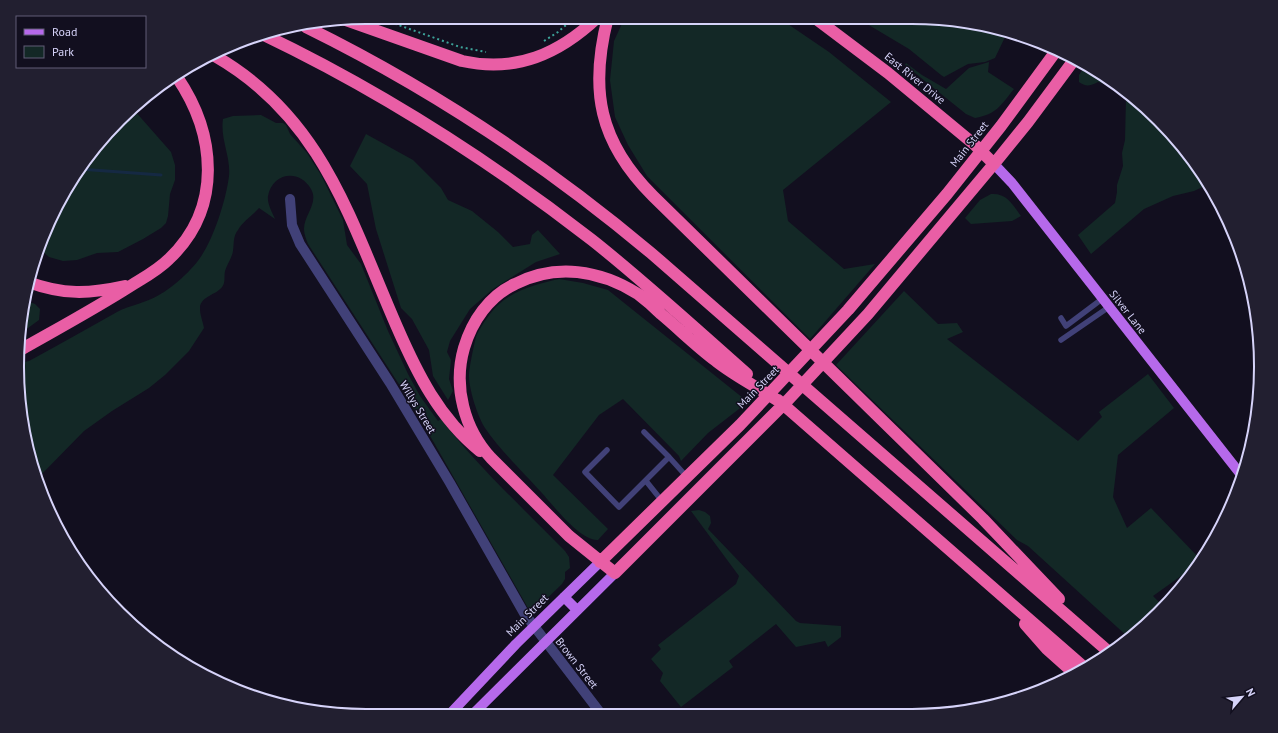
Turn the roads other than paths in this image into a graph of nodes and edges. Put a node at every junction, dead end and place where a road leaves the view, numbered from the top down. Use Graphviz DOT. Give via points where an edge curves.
graph roads {
  1 [pos="358,24"];
  2 [pos="590,24"];
  3 [pos="607,24"];
  4 [pos="823,24"];
  5 [pos="310,29"];
  6 [pos="270,38"];
  7 [pos="1053,55"];
  8 [pos="218,58"];
  9 [pos="1071,64"];
  10 [pos="179,80"];
  11 [pos="981,151"];
  12 [pos="994,164"];
  13 [pos="290,199"];
  14 [pos="35,284"];
  15 [pos="134,284"];
  16 [pos="1106,303"];
  17 [pos="1061,318"];
  18 [pos="1061,340"];
  19 [pos="25,347"];
  20 [pos="751,380"];
  21 [pos="644,432"];
  22 [pos="608,450"];
  23 [pos="669,457"];
  24 [pos="491,458"];
  25 [pos="1238,471"];
  26 [pos="687,477"];
  27 [pos="646,481"];
  28 [pos="697,491"];
  29 [pos="662,501"];
  30 [pos="600,562"];
  31 [pos="615,573"];
  32 [pos="998,592"];
  33 [pos="564,597"];
  34 [pos="577,610"];
  35 [pos="534,626"];
  36 [pos="545,642"];
  37 [pos="1097,642"];
  38 [pos="1105,649"];
  39 [pos="1081,664"];
  40 [pos="1070,670"];
  41 [pos="455,709"];
  42 [pos="478,709"];
  43 [pos="597,709"];
  1 -- 2 [label="highway" via="462,61 495,65 522,62 552,51"];
  3 -- 37 [label="highway" via="600,58 599,91 606,126 617,151 629,169 647,190 994,530"];
  4 -- 11 [label="highway, East River Drive" via="888,73"];
  5 -- 37 [label="highway" via="414,85 488,131 584,199 630,235"];
  6 -- 20 [label="highway" via="383,98 441,133 553,210 606,252"];
  7 -- 11 [label="highway, Main Street"];
  8 -- 24 [label="highway" via="270,97 312,146 338,190 403,341 427,389 456,429 472,445"];
  9 -- 12 [label="highway"];
  10 -- 15 [label="highway" via="194,108 205,141 208,161 205,196 198,218 182,245 162,265"];
  11 -- 12 [label="highway, East River Drive"];
  11 -- 26 [label="highway, Main Street" via="911,238 839,320"];
  12 -- 16 [label="main road, Silver Lane" via="1012,183"];
  12 -- 28 [label="highway" via="854,329"];
  13 -- 35 [label="street, Willys Street" via="292,224 300,244 390,383 521,608"];
  14 -- 15 [label="highway" via="57,291 79,293"];
  15 -- 19 [label="highway" via="104,304"];
  16 -- 17 [label="lane" via="1066,326"];
  16 -- 18 [label="lane"];
  16 -- 25 [label="main road, Silver Lane"];
  20 -- 24 [label="highway" via="717,362 629,289 582,272 561,270 535,276 510,286 489,303 472,328 463,353 460,379 463,406 474,435"];
  20 -- 32 [label="highway"];
  21 -- 23 [label="lane"];
  22 -- 27 [label="lane" via="585,472 619,507"];
  23 -- 26 [label="lane"];
  23 -- 27 [label="lane"];
  24 -- 30 [label="highway" via="554,521"];
  26 -- 28 [label="highway"];
  26 -- 29 [label="highway, Main Street"];
  27 -- 29 [label="lane"];
  28 -- 31 [label="highway"];
  29 -- 30 [label="highway, Main Street"];
  30 -- 31 [label="highway"];
  30 -- 33 [label="main road, Main Street"];
  31 -- 34 [label="main road"];
  32 -- 39 [label="highway"];
  32 -- 40 [label="highway" via="1047,649"];
  33 -- 34 [label="main road"];
  33 -- 35 [label="main road, Main Street"];
  34 -- 36 [label="main road"];
  35 -- 36 [label="street, Brown Street"];
  35 -- 41 [label="main road, Main Street"];
  36 -- 42 [label="main road"];
  36 -- 43 [label="street, Brown Street"];
  37 -- 38 [label="highway"];
}
